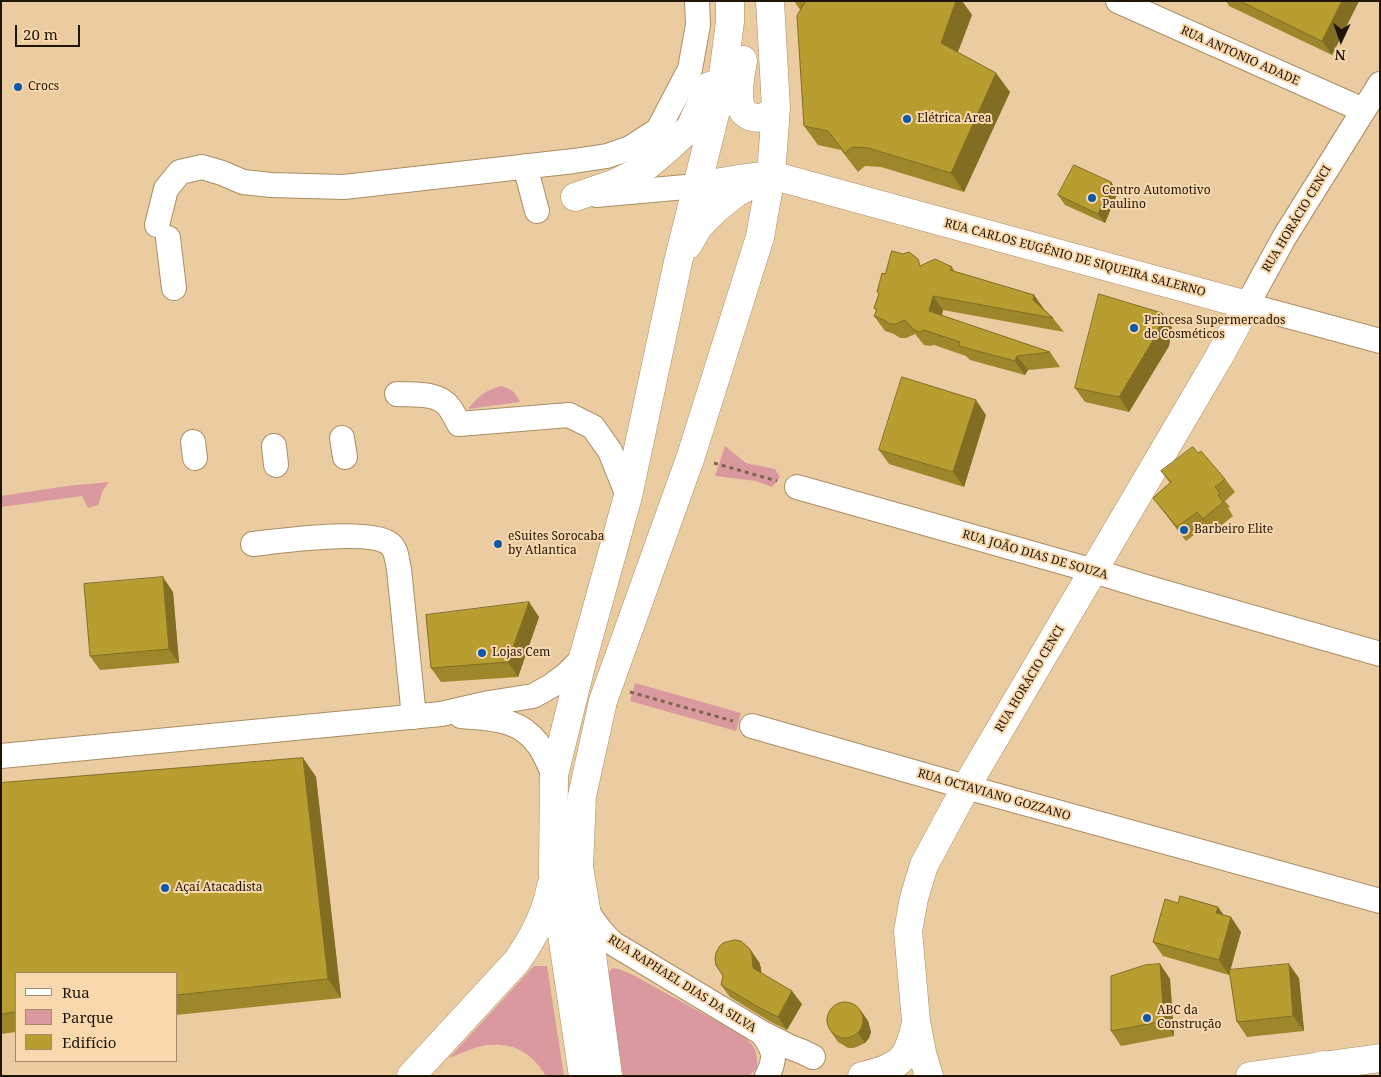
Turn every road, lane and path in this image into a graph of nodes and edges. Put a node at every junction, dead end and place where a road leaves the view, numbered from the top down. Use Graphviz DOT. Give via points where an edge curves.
graph roads {
  1 [pos="697,1"];
  2 [pos="730,1"];
  3 [pos="736,1"];
  4 [pos="770,1"];
  5 [pos="1118,1"];
  6 [pos="727,49"];
  7 [pos="1380,84"];
  8 [pos="776,108"];
  9 [pos="1363,110"];
  10 [pos="525,166"];
  11 [pos="771,175"];
  12 [pos="697,186"];
  13 [pos="575,197"];
  14 [pos="537,211"];
  15 [pos="678,262"];
  16 [pos="174,288"];
  17 [pos="1197,291"];
  18 [pos="1247,305"];
  19 [pos="1380,341"];
  20 [pos="1219,357"];
  21 [pos="397,394"];
  22 [pos="691,456"];
  23 [pos="797,487"];
  24 [pos="628,496"];
  25 [pos="253,544"];
  26 [pos="1094,571"];
  27 [pos="1380,654"];
  28 [pos="583,658"];
  29 [pos="608,686"];
  30 [pos="442,714"];
  31 [pos="414,716"];
  32 [pos="752,726"];
  33 [pos="1,756"];
  34 [pos="554,775"];
  35 [pos="966,787"];
  36 [pos="553,874"];
  37 [pos="1380,901"];
  38 [pos="586,909"];
  39 [pos="916,1021"];
  40 [pos="814,1057"];
  41 [pos="1380,1058"];
  42 [pos="777,1060"];
  43 [pos="1323,1065"];
  44 [pos="411,1076"];
  45 [pos="582,1076"];
  46 [pos="608,1076"];
  47 [pos="862,1076"];
  48 [pos="928,1076"];
  49 [pos="1250,1076"];
  50 [pos="1287,1076"];
  1 -- 10 [label="street" via="698,25 690,69 658,130 630,148 607,156"];
  2 -- 6 [label="main road"];
  3 -- 8 [label="main road" via="745,50 739,101 741,110 750,117 761,118 769,116"];
  4 -- 8 [label="main road"];
  5 -- 9 [label="street, RUA ANTONIO ADADE"];
  6 -- 12 [label="main road" via="721,90"];
  6 -- 13 [label="main road" via="690,128 642,169 616,183"];
  7 -- 9 [label="street, RUA HORÁCIO CENCI"];
  8 -- 11 [label="main road"];
  9 -- 18 [label="street, RUA HORÁCIO CENCI" via="1285,236"];
  10 -- 14 [label="street"];
  10 -- 16 [label="street" via="344,188 243,182 202,167 180,172 166,188 163,231"];
  11 -- 12 [label="main road"];
  11 -- 15 [label="main road" via="736,193 716,209 699,226"];
  11 -- 17 [label="main road, RUA CARLOS EUGÊNIO DE SIQUEIRA SALERNO"];
  11 -- 22 [label="main road" via="760,237"];
  12 -- 13 [label="street"];
  12 -- 15 [label="main road"];
  15 -- 24 [label="main road"];
  17 -- 18 [label="main road, RUA CARLOS EUGÊNIO DE SIQUEIRA SALERNO"];
  17 -- 20 [label="main road, RUA HORÁCIO CENCI" via="1213,305 1222,320"];
  18 -- 19 [label="street, RUA CARLOS EUGÊNIO DE SIQUEIRA SALERNO"];
  18 -- 20 [label="main road, RUA HORÁCIO CENCI"];
  20 -- 26 [label="main road, RUA HORÁCIO CENCI"];
  21 -- 24 [label="street" via="440,399 459,424 569,415 593,427 610,451"];
  22 -- 23 [label="path"];
  22 -- 29 [label="main road"];
  23 -- 26 [label="street, RUA JOÃO DIAS DE SOUZA"];
  24 -- 28 [label="main road"];
  25 -- 31 [label="street" via="327,536 380,539 390,544 399,569"];
  26 -- 27 [label="street, RUA JOÃO DIAS DE SOUZA"];
  26 -- 35 [label="main road, RUA HORÁCIO CENCI"];
  28 -- 30 [label="street" via="566,676 533,696"];
  28 -- 34 [label="main road"];
  29 -- 32 [label="path"];
  29 -- 38 [label="main road" via="582,796 579,867"];
  30 -- 31 [label="street"];
  30 -- 34 [label="street" via="503,720 521,727 538,744"];
  31 -- 33 [label="street"];
  32 -- 35 [label="street, RUA OCTAVIANO GOZZANO"];
  34 -- 36 [label="main road"];
  35 -- 37 [label="street, RUA OCTAVIANO GOZZANO"];
  35 -- 39 [label="main road, RUA HORÁCIO CENCI" via="924,865 914,898 908,931"];
  36 -- 44 [label="main road" via="540,925 528,945"];
  36 -- 45 [label="main road"];
  38 -- 42 [label="street, RUA RAPHAEL DIAS DA SILVA" via="603,936 614,944 762,1033"];
  38 -- 46 [label="main road"];
  39 -- 47 [label="main road" via="912,1042 903,1058 882,1071"];
  39 -- 48 [label="main road"];
  40 -- 42 [label="street, RUA RAPHAEL DIAS DA SILVA" via="804,1052"];
  41 -- 43 [label="main road"];
  43 -- 49 [label="main road"];
  43 -- 50 [label="main road"];
}
